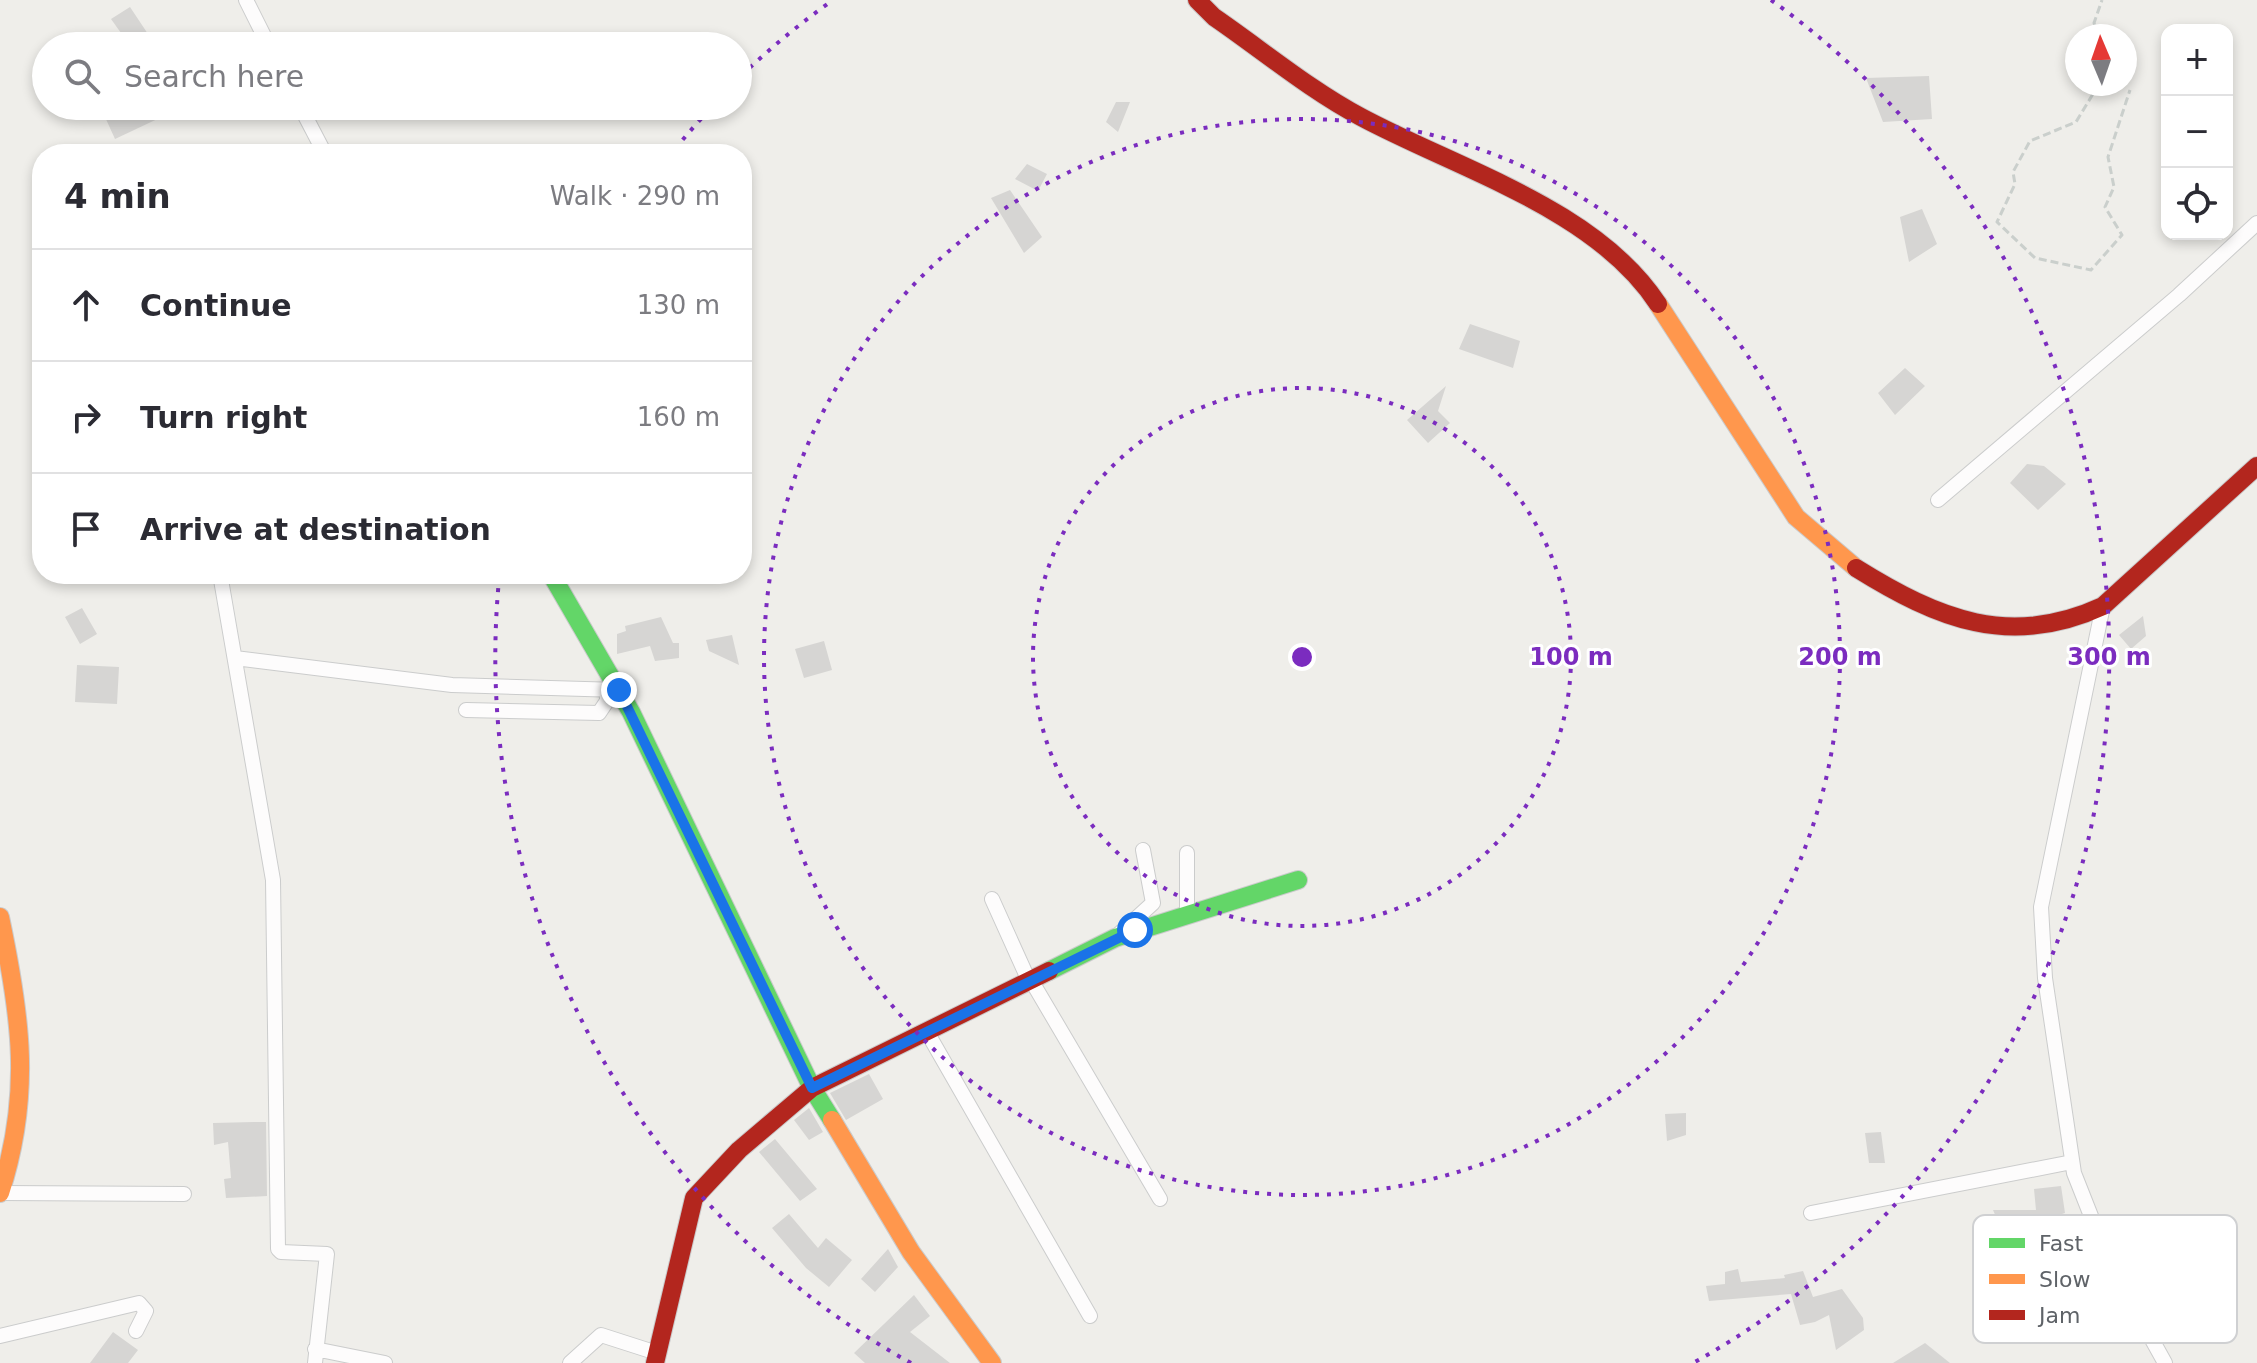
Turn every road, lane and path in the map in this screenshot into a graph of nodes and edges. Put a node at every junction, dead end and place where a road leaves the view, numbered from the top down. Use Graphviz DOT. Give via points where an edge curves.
graph roads {
  1 [pos="246,0"];
  2 [pos="1197,0"];
  3 [pos="2102,0"];
  4 [pos="2094,24"];
  5 [pos="262,32"];
  6 [pos="2092,96"];
  7 [pos="2128,96"];
  8 [pos="307,120"];
  9 [pos="320,144"];
  10 [pos="2257,223"];
  11 [pos="2257,466"];
  12 [pos="1938,500"];
  13 [pos="222,584"];
  14 [pos="556,584"];
  15 [pos="2103,606"];
  16 [pos="235,658"];
  17 [pos="613,690"];
  18 [pos="466,710"];
  19 [pos="1143,850"];
  20 [pos="1187,853"];
  21 [pos="1298,880"];
  22 [pos="992,899"];
  23 [pos="1187,913"];
  24 [pos="0,917"];
  25 [pos="1115,938"];
  26 [pos="1030,981"];
  27 [pos="927,1032"];
  28 [pos="812,1088"];
  29 [pos="2072,1162"];
  30 [pos="0,1193"];
  31 [pos="184,1194"];
  32 [pos="1160,1199"];
  33 [pos="1811,1213"];
  34 [pos="2092,1215"];
  35 [pos="1090,1316"];
  36 [pos="136,1331"];
  37 [pos="0,1336"];
  38 [pos="2154,1343"];
  39 [pos="315,1356"];
  40 [pos="656,1358"];
  41 [pos="385,1363"];
  42 [pos="570,1363"];
  43 [pos="992,1363"];
  44 [pos="2165,1363"];
  1 -- 5 [label="street"];
  2 -- 15 [label="street" via="1359,116 1583,230 1643,282 1796,517 1846,562 1898,594 1959,621 2026,629 2073,620"];
  3 -- 4 [label="path"];
  6 -- 7 [label="path" via="2076,122 2030,141 2013,172 2015,184 1997,222 2035,258 2091,270 2122,235 2105,207 2114,187 2108,157"];
  8 -- 9 [label="street"];
  10 -- 12 [label="street"];
  11 -- 15 [label="street"];
  13 -- 16 [label="street"];
  14 -- 17 [label="street"];
  15 -- 29 [label="street" via="2041,907 2045,978"];
  16 -- 17 [label="street" via="452,685"];
  16 -- 39 [label="street" via="273,880 278,1249 327,1254"];
  17 -- 18 [label="street" via="599,713"];
  17 -- 28 [label="street"];
  19 -- 25 [label="street" via="1153,903"];
  20 -- 23 [label="street"];
  21 -- 23 [label="street"];
  22 -- 26 [label="street"];
  23 -- 25 [label="street"];
  24 -- 30 [label="street" via="25,1072 13,1158"];
  25 -- 26 [label="street"];
  26 -- 27 [label="street"];
  26 -- 32 [label="street"];
  27 -- 28 [label="street"];
  27 -- 35 [label="street"];
  28 -- 40 [label="street" via="739,1150 694,1198"];
  28 -- 43 [label="street" via="911,1252"];
  29 -- 33 [label="street"];
  29 -- 34 [label="street"];
  30 -- 31 [label="street"];
  36 -- 37 [label="street" via="146,1311 139,1303"];
  38 -- 44 [label="street"];
  39 -- 41 [label="street"];
  40 -- 42 [label="street" via="601,1335"];
}
